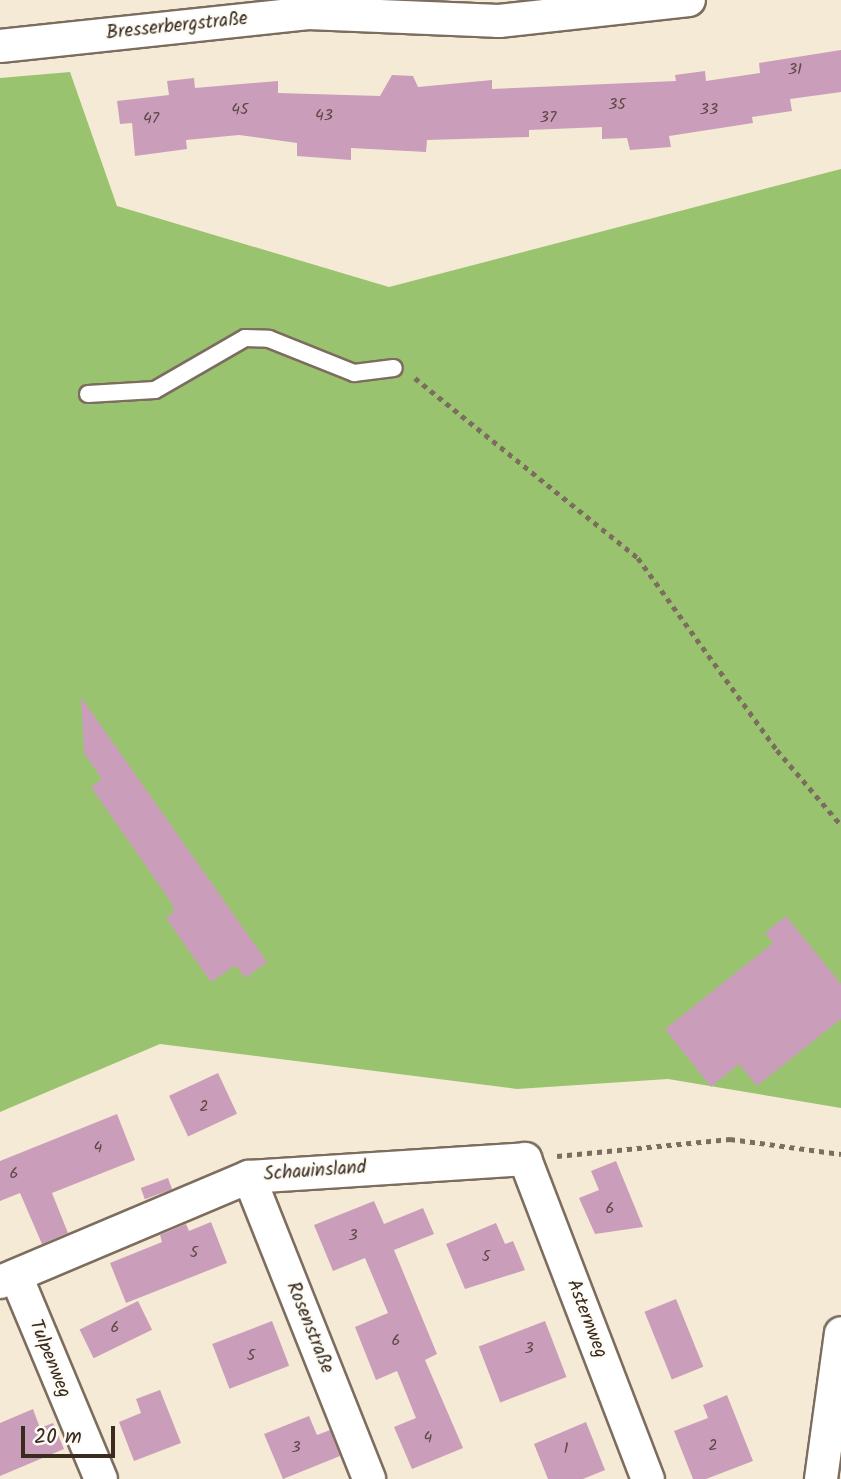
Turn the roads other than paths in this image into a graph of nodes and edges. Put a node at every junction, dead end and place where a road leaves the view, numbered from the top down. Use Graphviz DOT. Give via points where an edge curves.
graph roads {
  1 [pos="689,0"];
  2 [pos="0,46"];
  3 [pos="394,368"];
  4 [pos="88,394"];
  5 [pos="525,1159"];
  6 [pos="248,1177"];
  7 [pos="8,1279"];
  8 [pos="841,1333"];
  9 [pos="101,1479"];
  10 [pos="369,1479"];
  11 [pos="648,1479"];
  12 [pos="821,1479"];
  1 -- 2 [label="street, Bresserbergstraße" via="499,21 308,13"];
  3 -- 4 [label="lane" via="354,373 269,339 245,338 155,390"];
  5 -- 6 [label="street, Schauinsland"];
  5 -- 11 [label="street, Asternweg"];
  6 -- 7 [label="street, Schauinsland"];
  6 -- 10 [label="street, Rosenstraße"];
  7 -- 9 [label="street, Tulpenweg"];
  8 -- 12 [label="street"];
}
